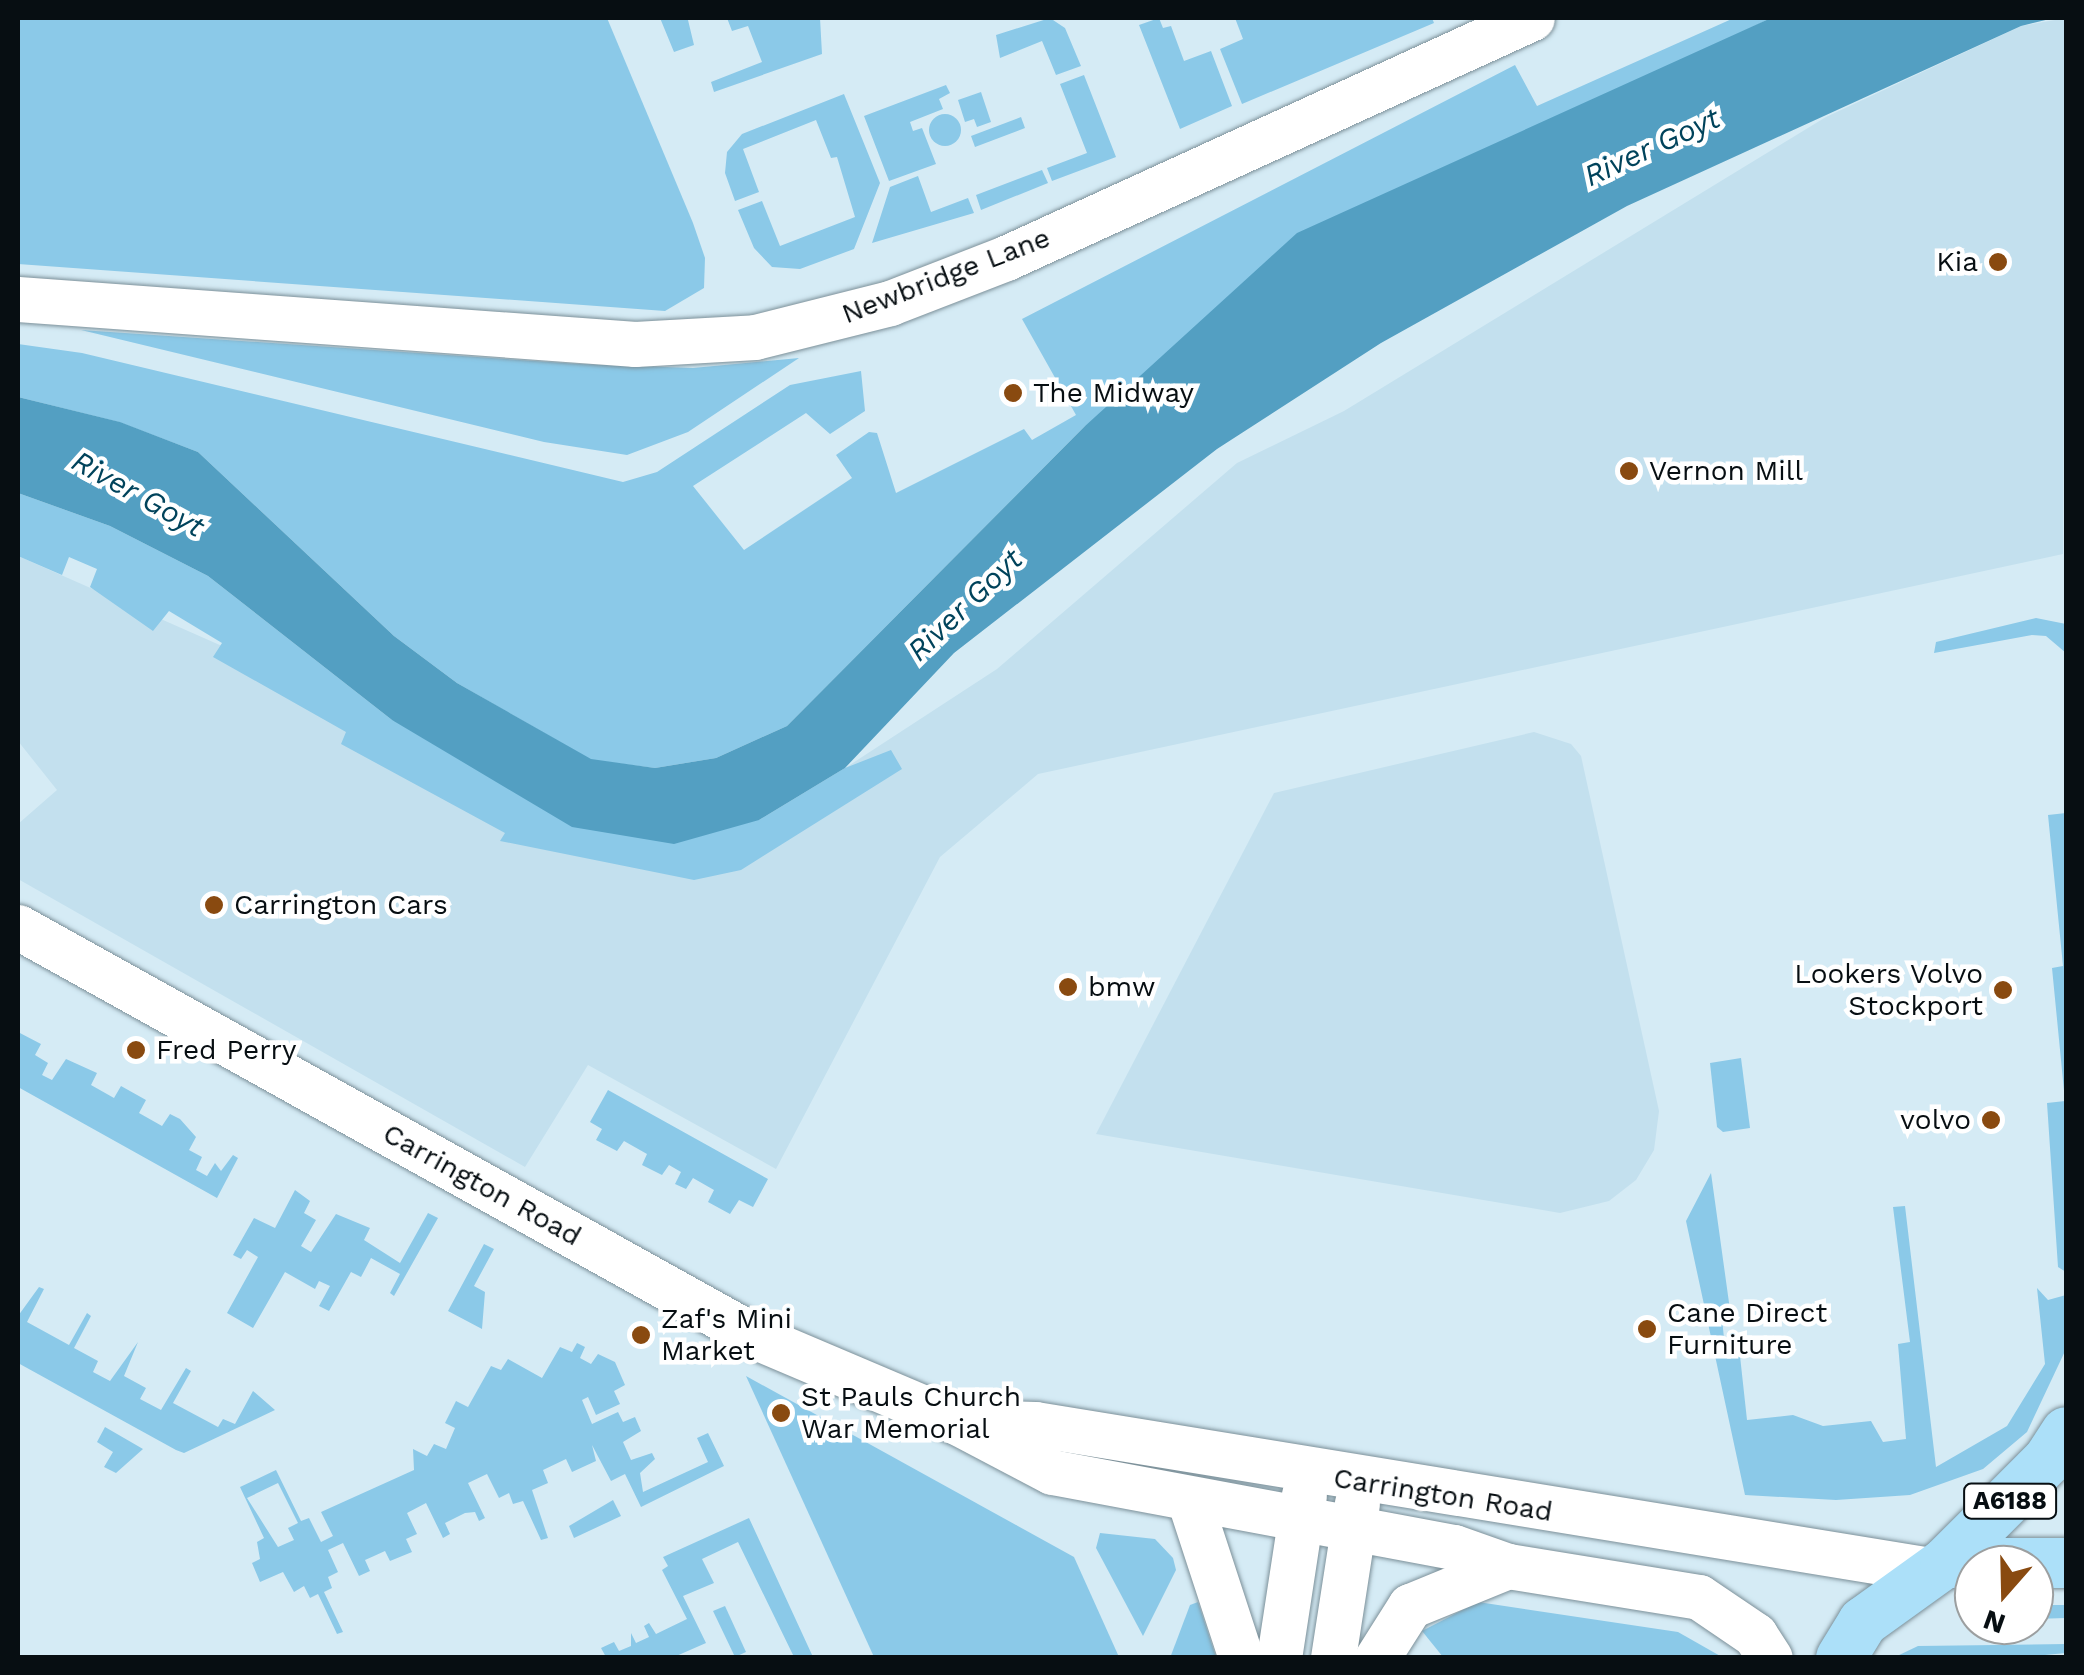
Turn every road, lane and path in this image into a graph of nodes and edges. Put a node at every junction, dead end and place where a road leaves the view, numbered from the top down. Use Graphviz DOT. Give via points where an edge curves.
graph roads {
  1 [pos="1532,18"];
  2 [pos="18,299"];
  3 [pos="18,927"];
  4 [pos="956,1422"];
  5 [pos="2066,1432"];
  6 [pos="1308,1473"];
  7 [pos="1361,1482"];
  8 [pos="1190,1502"];
  9 [pos="1300,1524"];
  10 [pos="1352,1532"];
  11 [pos="2066,1563"];
  12 [pos="1508,1566"];
  13 [pos="1938,1567"];
  14 [pos="1241,1658"];
  15 [pos="1279,1658"];
  16 [pos="1333,1658"];
  17 [pos="1377,1658"];
  18 [pos="1770,1658"];
  19 [pos="1841,1658"];
  1 -- 2 [label="main road, Newbridge Lane" via="1006,258 890,304 756,337 635,344"];
  3 -- 4 [label="main road, Carrington Road" via="741,1329"];
  4 -- 6 [label="main road, Carrington Road" via="1035,1424"];
  4 -- 8 [label="main road, Carrington Road" via="1052,1472"];
  5 -- 13 [label="main road, A6188" via="2048,1460"];
  6 -- 7 [label="main road, Carrington Road"];
  6 -- 9 [label="main road"];
  7 -- 10 [label="main road"];
  7 -- 13 [label="main road, Carrington Road"];
  8 -- 9 [label="main road, Carrington Road"];
  8 -- 14 [label="main road"];
  9 -- 10 [label="main road, Carrington Road"];
  9 -- 15 [label="main road"];
  10 -- 12 [label="main road, Carrington Road" via="1454,1547"];
  10 -- 16 [label="main road"];
  11 -- 13 [label="main road"];
  12 -- 17 [label="main road" via="1410,1606"];
  12 -- 18 [label="main road, Carrington Road" via="1699,1597 1756,1635"];
  13 -- 19 [label="main road" via="1863,1622"];
}
